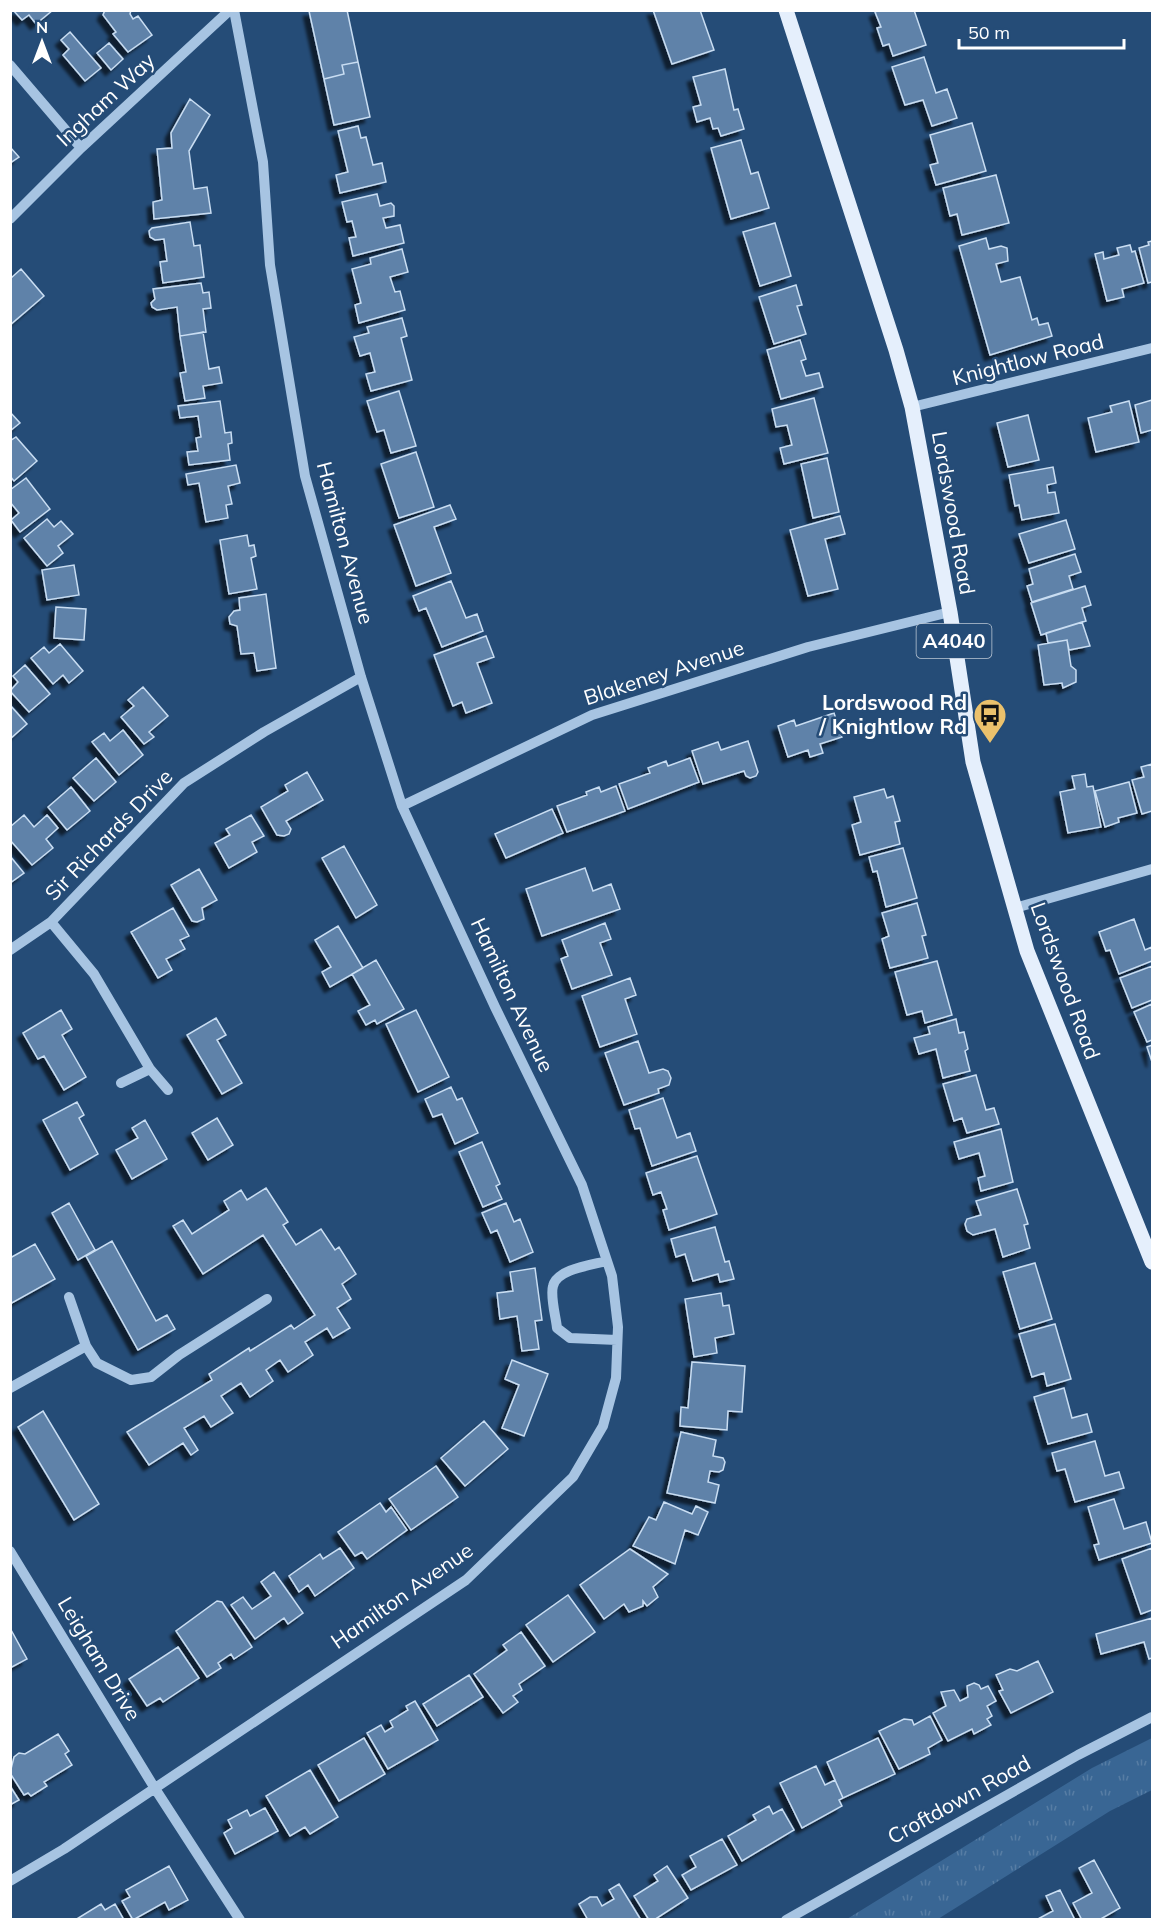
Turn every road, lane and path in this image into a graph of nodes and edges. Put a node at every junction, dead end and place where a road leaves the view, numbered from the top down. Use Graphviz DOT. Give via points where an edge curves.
graph roads {
  1 [pos="232,10"];
  2 [pos="786,10"];
  3 [pos="10,65"];
  4 [pos="81,148"];
  5 [pos="10,219"];
  6 [pos="1152,348"];
  7 [pos="912,407"];
  8 [pos="950,612"];
  9 [pos="361,677"];
  10 [pos="402,806"];
  11 [pos="1152,869"];
  12 [pos="1014,908"];
  13 [pos="51,922"];
  14 [pos="10,950"];
  15 [pos="150,1069"];
  16 [pos="121,1083"];
  17 [pos="168,1090"];
  18 [pos="607,1261"];
  19 [pos="1152,1262"];
  20 [pos="69,1297"];
  21 [pos="267,1299"];
  22 [pos="617,1340"];
  23 [pos="86,1346"];
  24 [pos="10,1388"];
  25 [pos="10,1551"];
  26 [pos="1152,1717"];
  27 [pos="154,1787"];
  28 [pos="10,1881"];
  29 [pos="240,1920"];
  30 [pos="786,1920"];
  1 -- 4 [label="street, Ingham Way"];
  1 -- 9 [label="street, Hamilton Avenue" via="263,162 270,265 305,476"];
  2 -- 7 [label="main road, Lordswood Road / A4040"];
  3 -- 4 [label="street"];
  4 -- 5 [label="street, Ingham Way"];
  6 -- 7 [label="street, Knightlow Road"];
  7 -- 8 [label="main road, Lordswood Road / A4040"];
  8 -- 10 [label="street, Blakeney Avenue" via="808,647 592,715"];
  8 -- 12 [label="main road, Lordswood Road / A4040" via="973,762"];
  9 -- 10 [label="street, Hamilton Avenue"];
  9 -- 13 [label="street, Sir Richards Drive" via="184,783"];
  10 -- 18 [label="street, Hamilton Avenue" via="582,1185"];
  11 -- 12 [label="street"];
  12 -- 19 [label="main road, Lordswood Road / A4040" via="1027,951"];
  13 -- 14 [label="street, Sir Richards Drive"];
  13 -- 15 [label="street" via="94,974"];
  15 -- 16 [label="street"];
  15 -- 17 [label="street"];
  18 -- 22 [label="street, Hamilton Avenue" via="612,1276"];
  18 -- 22 [label="street" via="557,1279 552,1287 557,1328 570,1338"];
  20 -- 23 [label="street"];
  21 -- 23 [label="street" via="151,1377 131,1380 97,1363"];
  22 -- 27 [label="street, Hamilton Avenue" via="616,1378 603,1426 573,1477 526,1525 466,1580"];
  23 -- 24 [label="street"];
  25 -- 27 [label="street, Leigham Drive"];
  26 -- 30 [label="street, Croftdown Road"];
  27 -- 28 [label="street, Hamilton Avenue"];
  27 -- 29 [label="street, Leigham Drive"];
}
